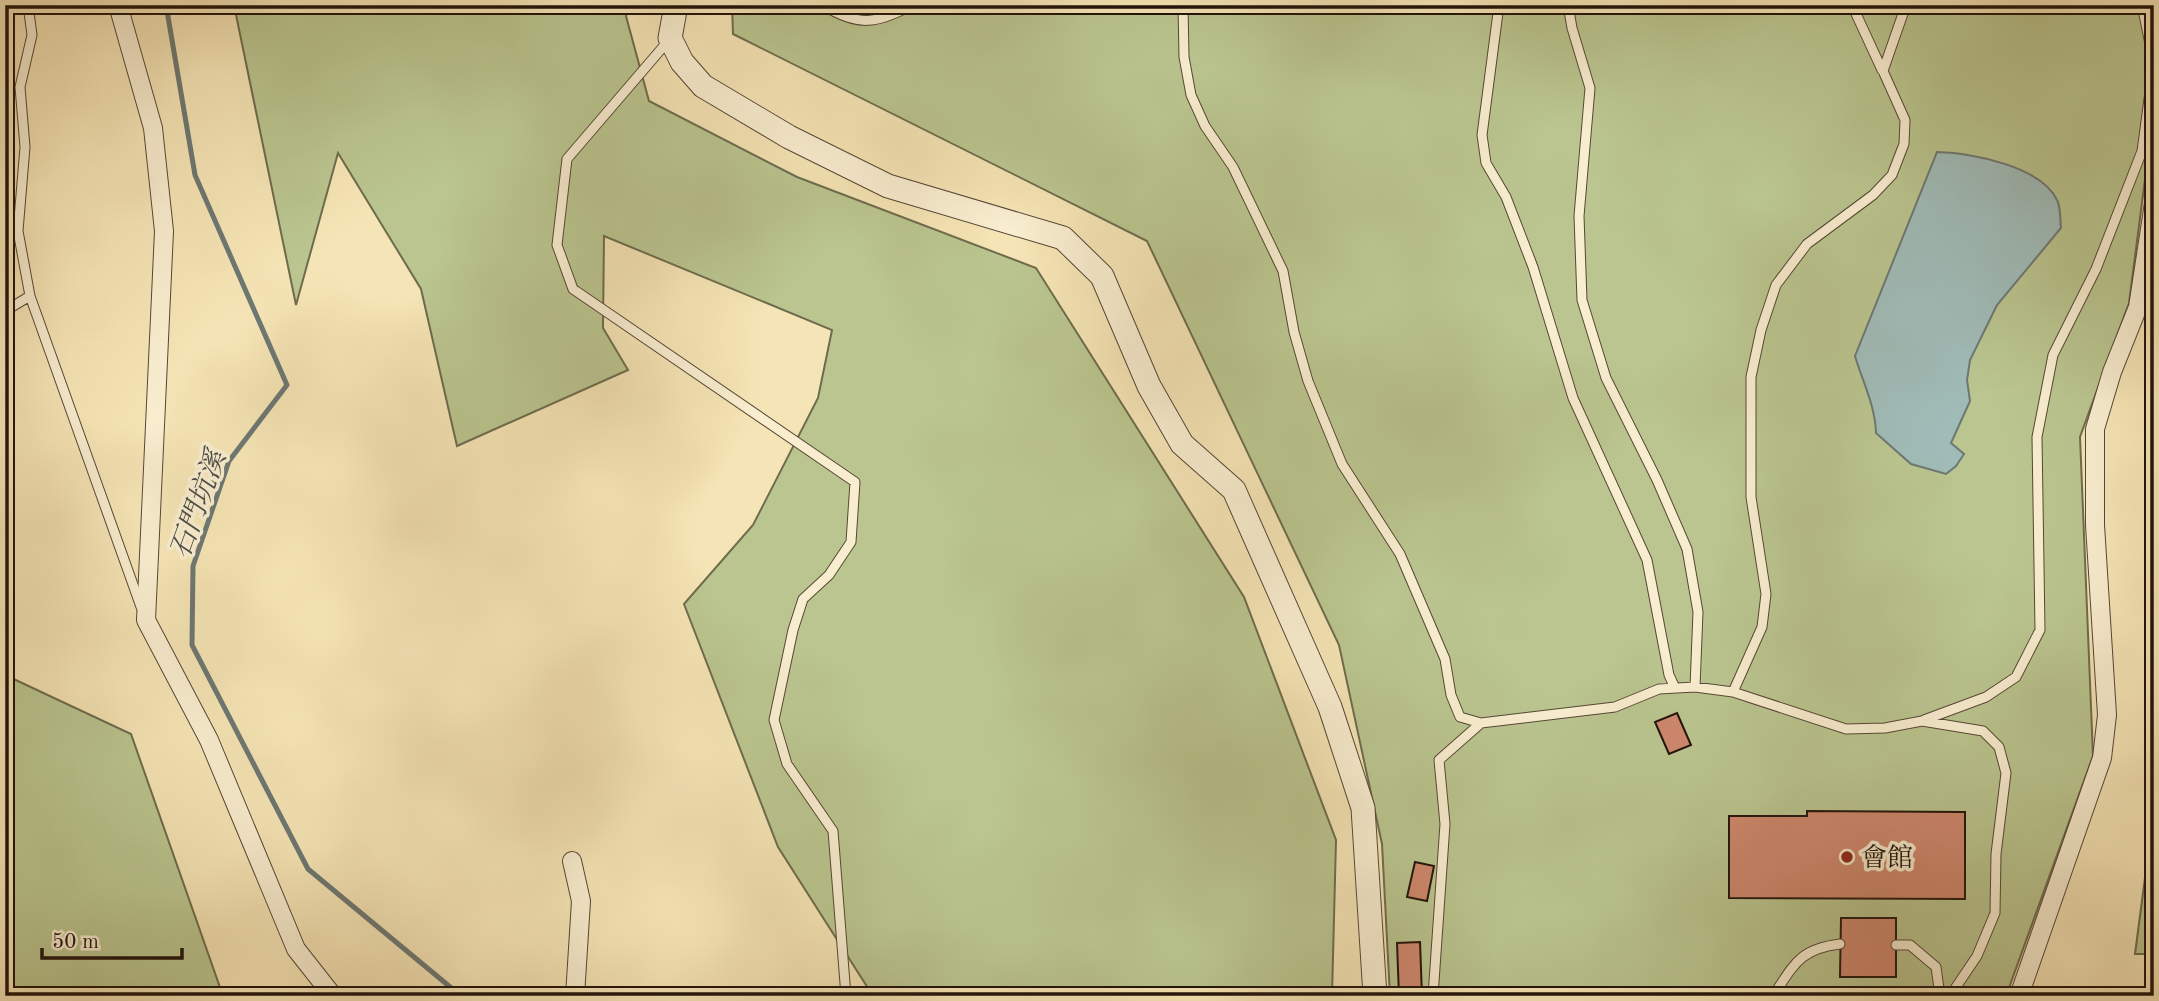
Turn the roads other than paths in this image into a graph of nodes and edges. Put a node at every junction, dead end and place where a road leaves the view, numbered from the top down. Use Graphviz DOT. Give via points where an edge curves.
graph roads {
  1 [pos="28,5"];
  2 [pos="118,5"];
  3 [pos="676,5"];
  4 [pos="823,5"];
  5 [pos="912,5"];
  6 [pos="1183,5"];
  7 [pos="1499,5"];
  8 [pos="1569,5"];
  9 [pos="1852,5"];
  10 [pos="1906,5"];
  11 [pos="2142,5"];
  12 [pos="670,38"];
  13 [pos="1883,71"];
  14 [pos="2154,203"];
  15 [pos="30,296"];
  16 [pos="5,311"];
  17 [pos="146,620"];
  18 [pos="1695,687"];
  19 [pos="1675,688"];
  20 [pos="1733,692"];
  21 [pos="1922,721"];
  22 [pos="1481,723"];
  23 [pos="572,861"];
  24 [pos="1840,944"];
  25 [pos="1896,945"];
  26 [pos="333,996"];
  27 [pos="575,996"];
  28 [pos="846,996"];
  29 [pos="1375,996"];
  30 [pos="1433,996"];
  31 [pos="1773,996"];
  32 [pos="1940,996"];
  33 [pos="1950,996"];
  34 [pos="2019,996"];
  1 -- 15 [label="lane" via="32,35 20,87 24,147 18,231"];
  2 -- 17 [label="street" via="153,128 164,231"];
  3 -- 12 [label="street"];
  4 -- 5 [label="lane" via="840,16 869,23"];
  6 -- 22 [label="lane" via="1184,57 1191,95 1205,126 1233,167 1283,271 1308,381 1342,464 1400,554 1444,659 1460,717"];
  7 -- 19 [label="lane" via="1482,135 1486,163 1506,197 1533,267 1573,398 1647,559"];
  8 -- 18 [label="lane" via="1590,88 1579,216 1582,300 1606,379 1687,549 1698,612"];
  9 -- 13 [label="lane"];
  10 -- 13 [label="lane"];
  11 -- 21 [label="lane" via="2150,44 2151,84 2142,151 2096,269 2053,355 2037,437 2040,630 2016,677 1986,697"];
  12 -- 28 [label="lane" via="567,159 557,246 573,289 855,482 851,542 829,575 803,599 774,720 787,764 833,831"];
  12 -- 29 [label="street" via="682,62 703,86 789,137 888,186 1063,238 1102,276 1149,386 1182,444 1234,490 1329,707 1363,808"];
  13 -- 20 [label="lane" via="1905,120 1905,144 1892,175 1873,195 1807,244 1776,285 1761,330 1751,377 1751,497 1766,594 1762,627"];
  14 -- 34 [label="street" via="2138,307 2095,429 2095,525 2107,715 2102,758"];
  15 -- 16 [label="lane"];
  15 -- 17 [label="lane"];
  17 -- 26 [label="street" via="208,740 296,949"];
  18 -- 19 [label="lane"];
  18 -- 20 [label="lane"];
  19 -- 22 [label="lane" via="1659,689 1615,707"];
  20 -- 21 [label="lane" via="1846,729"];
  21 -- 33 [label="lane" via="1983,731 1999,747 2006,773 1994,913 1978,956"];
  22 -- 30 [label="lane" via="1439,760 1444,824"];
  23 -- 27 [label="street" via="581,901"];
  24 -- 31 [label="lane" via="1814,947 1793,965"];
  25 -- 32 [label="lane" via="1910,945 1936,967"];
}
